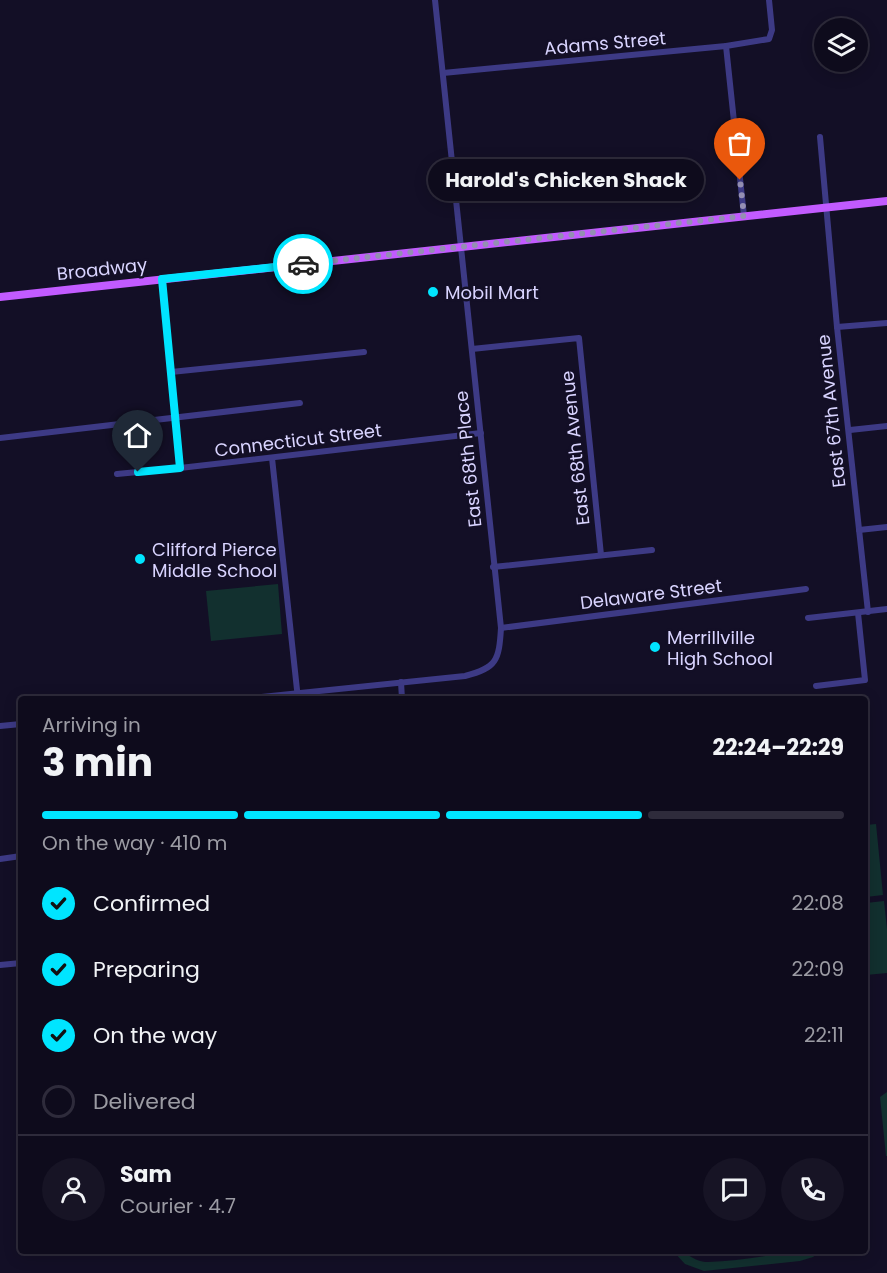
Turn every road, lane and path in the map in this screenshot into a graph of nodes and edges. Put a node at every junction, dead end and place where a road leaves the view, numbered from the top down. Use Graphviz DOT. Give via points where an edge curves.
graph roads {
  1 [pos="435,0"];
  2 [pos="769,0"];
  3 [pos="726,46"];
  4 [pos="443,74"];
  5 [pos="820,137"];
  6 [pos="887,201"];
  7 [pos="825,207"];
  8 [pos="744,216"];
  9 [pos="460,247"];
  10 [pos="162,279"];
  11 [pos="0,297"];
  12 [pos="887,322"];
  13 [pos="837,327"];
  14 [pos="472,349"];
  15 [pos="364,352"];
  16 [pos="171,372"];
  17 [pos="300,403"];
  18 [pos="175,418"];
  19 [pos="887,426"];
  20 [pos="850,430"];
  21 [pos="481,433"];
  22 [pos="0,438"];
  23 [pos="272,458"];
  24 [pos="180,468"];
  25 [pos="117,474"];
  26 [pos="887,527"];
  27 [pos="859,530"];
  28 [pos="652,550"];
  29 [pos="602,555"];
  30 [pos="493,567"];
  31 [pos="806,589"];
  32 [pos="887,609"];
  33 [pos="868,612"];
  34 [pos="858,613"];
  35 [pos="808,618"];
  36 [pos="501,628"];
  37 [pos="401,682"];
  38 [pos="816,686"];
  39 [pos="298,696"];
  40 [pos="402,696"];
  41 [pos="18,724"];
  42 [pos="0,726"];
  43 [pos="18,856"];
  44 [pos="0,859"];
  45 [pos="18,963"];
  46 [pos="0,965"];
  1 -- 4 [label="street, East 68th Place"];
  2 -- 3 [label="street, Adams Street" via="769,39"];
  3 -- 4 [label="street, Adams Street"];
  3 -- 8 [label="street"];
  4 -- 9 [label="street, East 68th Place"];
  5 -- 7 [label="street, East 67th Avenue"];
  6 -- 7 [label="main road, Broadway"];
  7 -- 8 [label="main road, Broadway"];
  7 -- 13 [label="street, East 67th Avenue"];
  8 -- 9 [label="main road, Broadway"];
  9 -- 10 [label="main road, Broadway"];
  9 -- 14 [label="street, East 68th Place"];
  10 -- 11 [label="main road, Broadway"];
  10 -- 16 [label="street"];
  12 -- 13 [label="street"];
  13 -- 20 [label="street, East 67th Avenue"];
  14 -- 21 [label="street, East 68th Place"];
  14 -- 29 [label="street, East 68th Avenue" via="579,338"];
  15 -- 16 [label="street"];
  16 -- 18 [label="street"];
  17 -- 18 [label="street"];
  18 -- 22 [label="street"];
  18 -- 24 [label="street"];
  19 -- 20 [label="street"];
  20 -- 27 [label="street, East 67th Avenue"];
  21 -- 23 [label="street, Connecticut Street"];
  21 -- 30 [label="street, East 68th Place"];
  23 -- 24 [label="street, Connecticut Street"];
  23 -- 39 [label="street"];
  24 -- 25 [label="street, Connecticut Street"];
  26 -- 27 [label="street"];
  27 -- 33 [label="street, East 67th Avenue"];
  28 -- 29 [label="street"];
  29 -- 30 [label="street"];
  30 -- 36 [label="street, East 68th Place"];
  31 -- 36 [label="street, Delaware Street"];
  32 -- 33 [label="street"];
  33 -- 34 [label="street"];
  34 -- 35 [label="street"];
  34 -- 38 [label="street" via="865,680"];
  36 -- 37 [label="street, East 68th Place" via="500,648 484,671"];
  37 -- 39 [label="street"];
  37 -- 40 [label="street"];
  41 -- 42 [label="street"];
  43 -- 44 [label="street"];
  45 -- 46 [label="street"];
}
